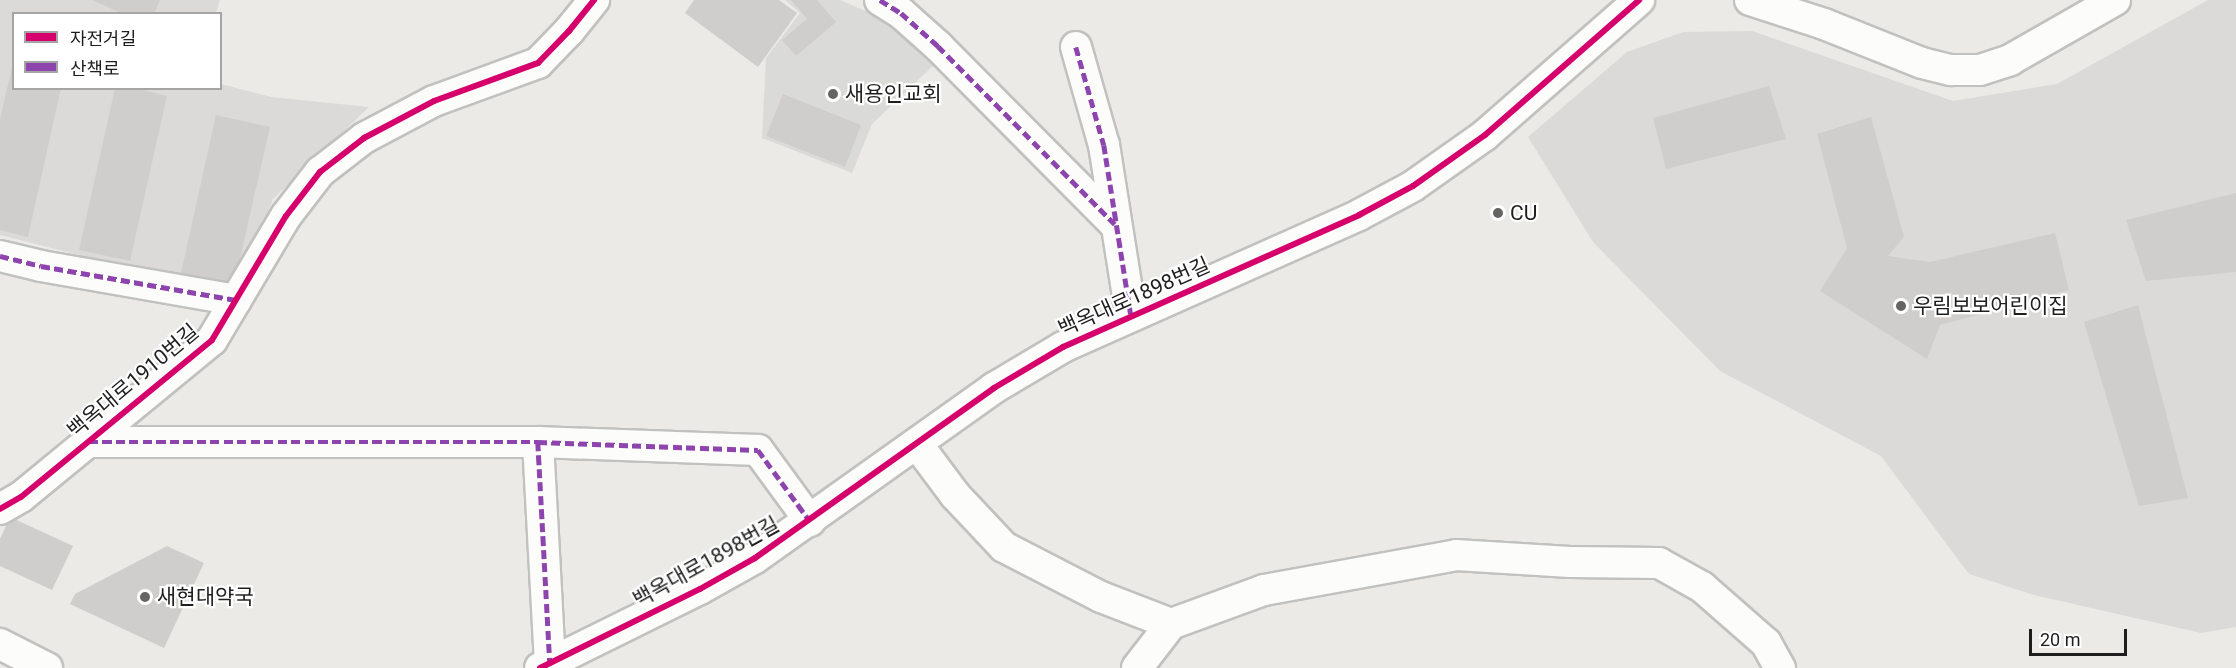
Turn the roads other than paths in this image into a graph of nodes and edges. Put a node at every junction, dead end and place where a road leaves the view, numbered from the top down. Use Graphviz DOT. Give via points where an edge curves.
graph roads {
  1 [pos="594,0"];
  2 [pos="880,0"];
  3 [pos="1750,0"];
  4 [pos="2115,0"];
  5 [pos="1640,1"];
  6 [pos="1076,47"];
  7 [pos="1115,224"];
  8 [pos="0,256"];
  9 [pos="236,300"];
  10 [pos="1131,315"];
  11 [pos="86,442"];
  12 [pos="538,442"];
  13 [pos="917,444"];
  14 [pos="0,508"];
  15 [pos="810,521"];
  16 [pos="1171,624"];
  17 [pos="0,644"];
  18 [pos="545,665"];
  19 [pos="47,668"];
  20 [pos="1137,668"];
  21 [pos="1780,668"];
  1 -- 9 [label="street, 백옥대로1910번길" via="538,63 434,101 364,138 320,172 286,216"];
  2 -- 7 [label="street" via="938,46"];
  3 -- 4 [label="street" via="1951,70 1980,70 2010,60"];
  5 -- 10 [label="street, 백옥대로1898번길" via="1485,135 1413,186 1337,225"];
  6 -- 7 [label="street" via="1104,145"];
  7 -- 10 [label="street"];
  8 -- 9 [label="street"];
  9 -- 11 [label="street, 백옥대로1910번길" via="212,340"];
  10 -- 13 [label="street, 백옥대로1898번길" via="1063,347 994,388"];
  11 -- 12 [label="street"];
  11 -- 14 [label="street, 백옥대로1910번길" via="21,497"];
  12 -- 15 [label="street" via="758,450"];
  12 -- 18 [label="street"];
  13 -- 15 [label="street, 백옥대로1898번길"];
  13 -- 16 [label="street" via="955,495 1004,548 1101,597"];
  15 -- 18 [label="street, 백옥대로1898번길" via="700,589"];
  16 -- 20 [label="street"];
  16 -- 21 [label="street" via="1264,590 1456,555 1659,563 1702,587 1766,643"];
  17 -- 19 [label="street"];
}
